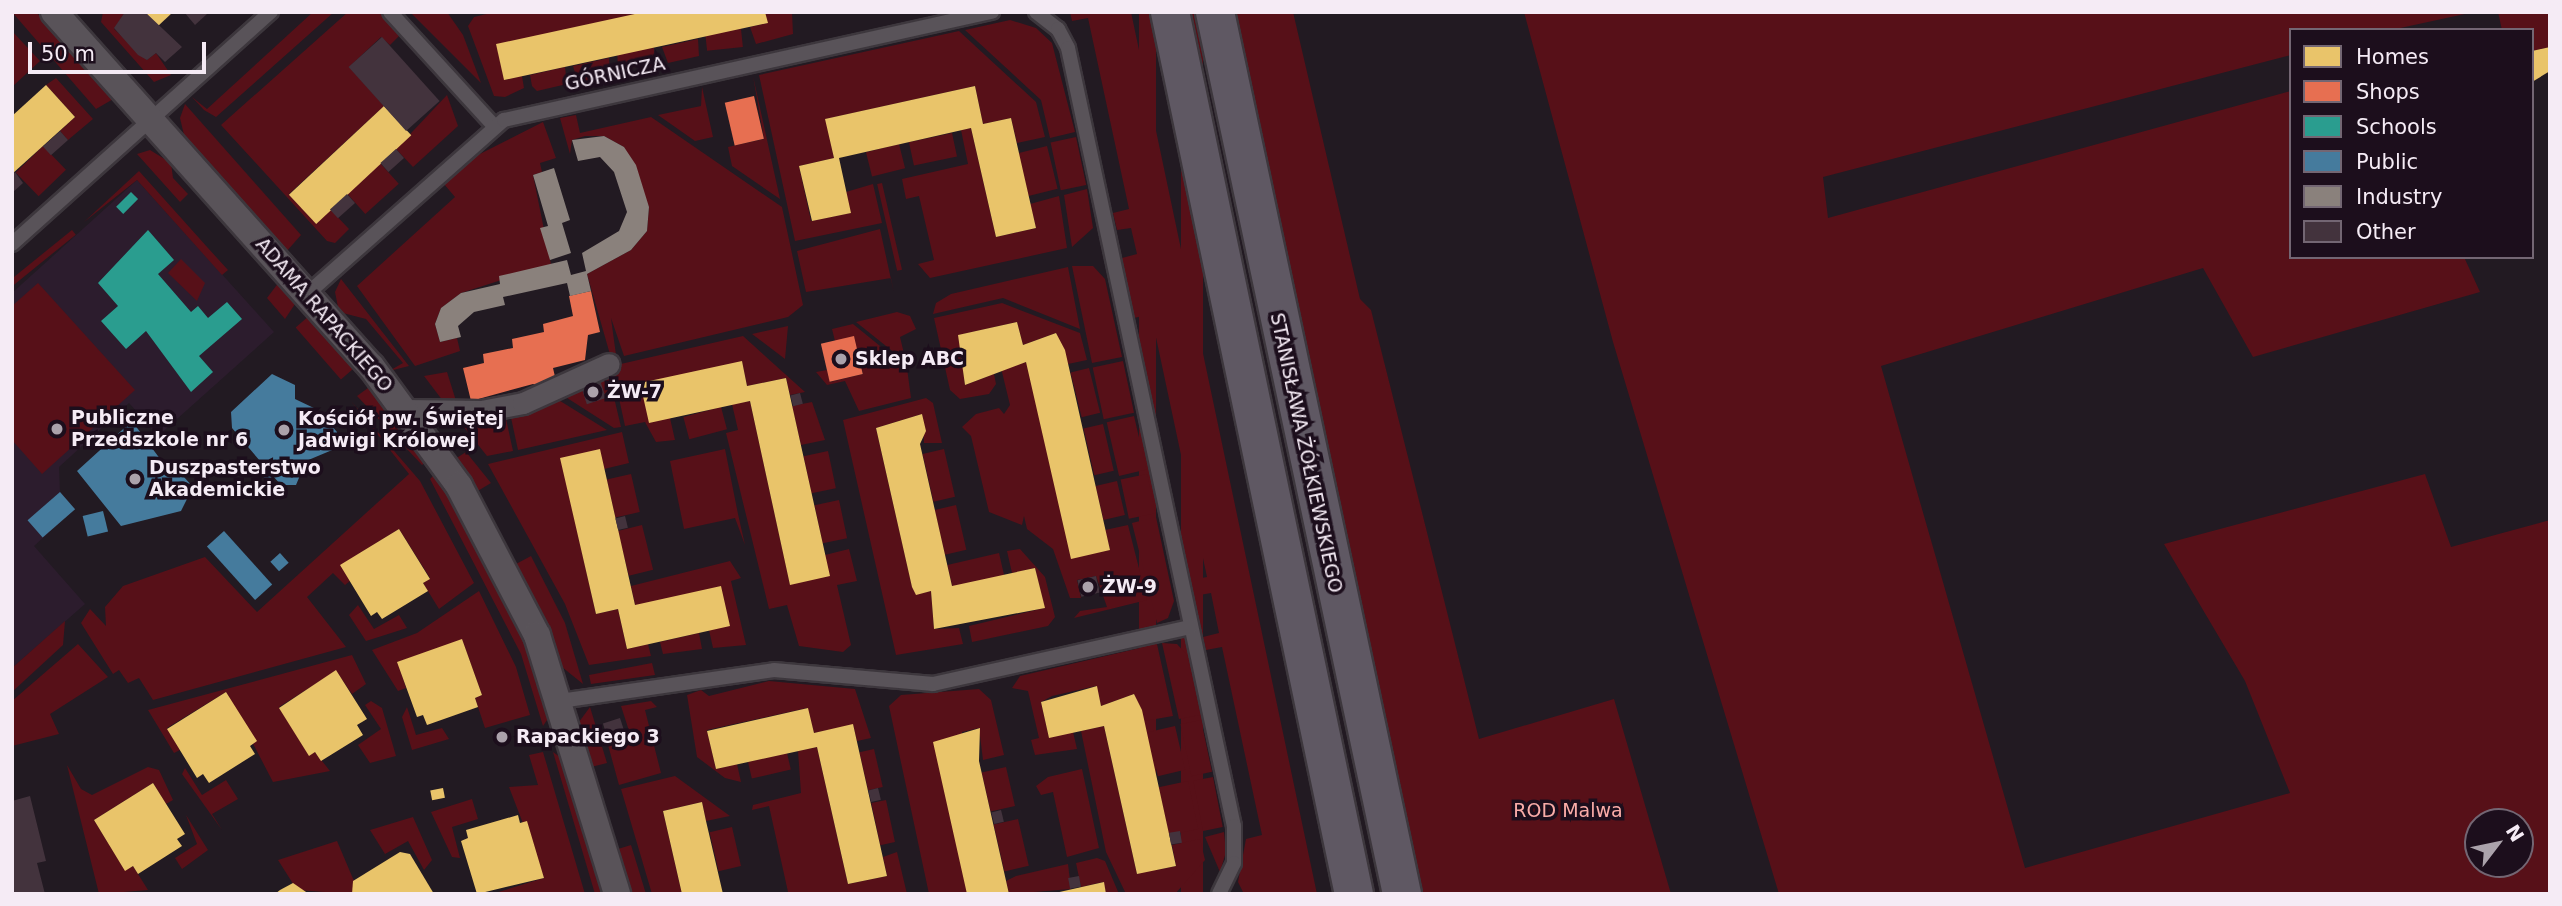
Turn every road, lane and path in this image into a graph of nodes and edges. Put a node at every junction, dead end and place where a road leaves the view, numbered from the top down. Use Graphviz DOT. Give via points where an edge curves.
graph roads {
  1 [pos="54,12"];
  2 [pos="271,12"];
  3 [pos="390,12"];
  4 [pos="992,12"];
  5 [pos="1035,12"];
  6 [pos="1170,12"];
  7 [pos="1215,12"];
  8 [pos="151,120"];
  9 [pos="494,126"];
  10 [pos="12,244"];
  11 [pos="307,294"];
  12 [pos="609,364"];
  13 [pos="407,410"];
  14 [pos="1191,627"];
  15 [pos="560,701"];
  16 [pos="617,894"];
  17 [pos="1219,894"];
  18 [pos="1354,894"];
  19 [pos="1402,894"];
  1 -- 8 [label="street, ADAMA RAPACKIEGO"];
  2 -- 8 [label="lane"];
  3 -- 9 [label="lane"];
  4 -- 9 [label="lane, GÓRNICZA" via="540,110"];
  5 -- 14 [label="lane" via="1058,29 1069,48"];
  6 -- 18 [label="main road"];
  7 -- 19 [label="main road, STANISŁAWA ŻÓŁKIEWSKIEGO"];
  8 -- 10 [label="lane"];
  8 -- 11 [label="street, ADAMA RAPACKIEGO"];
  9 -- 11 [label="lane, GÓRNICZA"];
  11 -- 13 [label="street, ADAMA RAPACKIEGO"];
  12 -- 13 [label="street" via="523,403 481,411"];
  13 -- 15 [label="street, ADAMA RAPACKIEGO" via="508,572"];
  14 -- 15 [label="lane" via="933,684 774,670"];
  14 -- 17 [label="lane" via="1236,838"];
  15 -- 16 [label="street, ADAMA RAPACKIEGO"];
}
